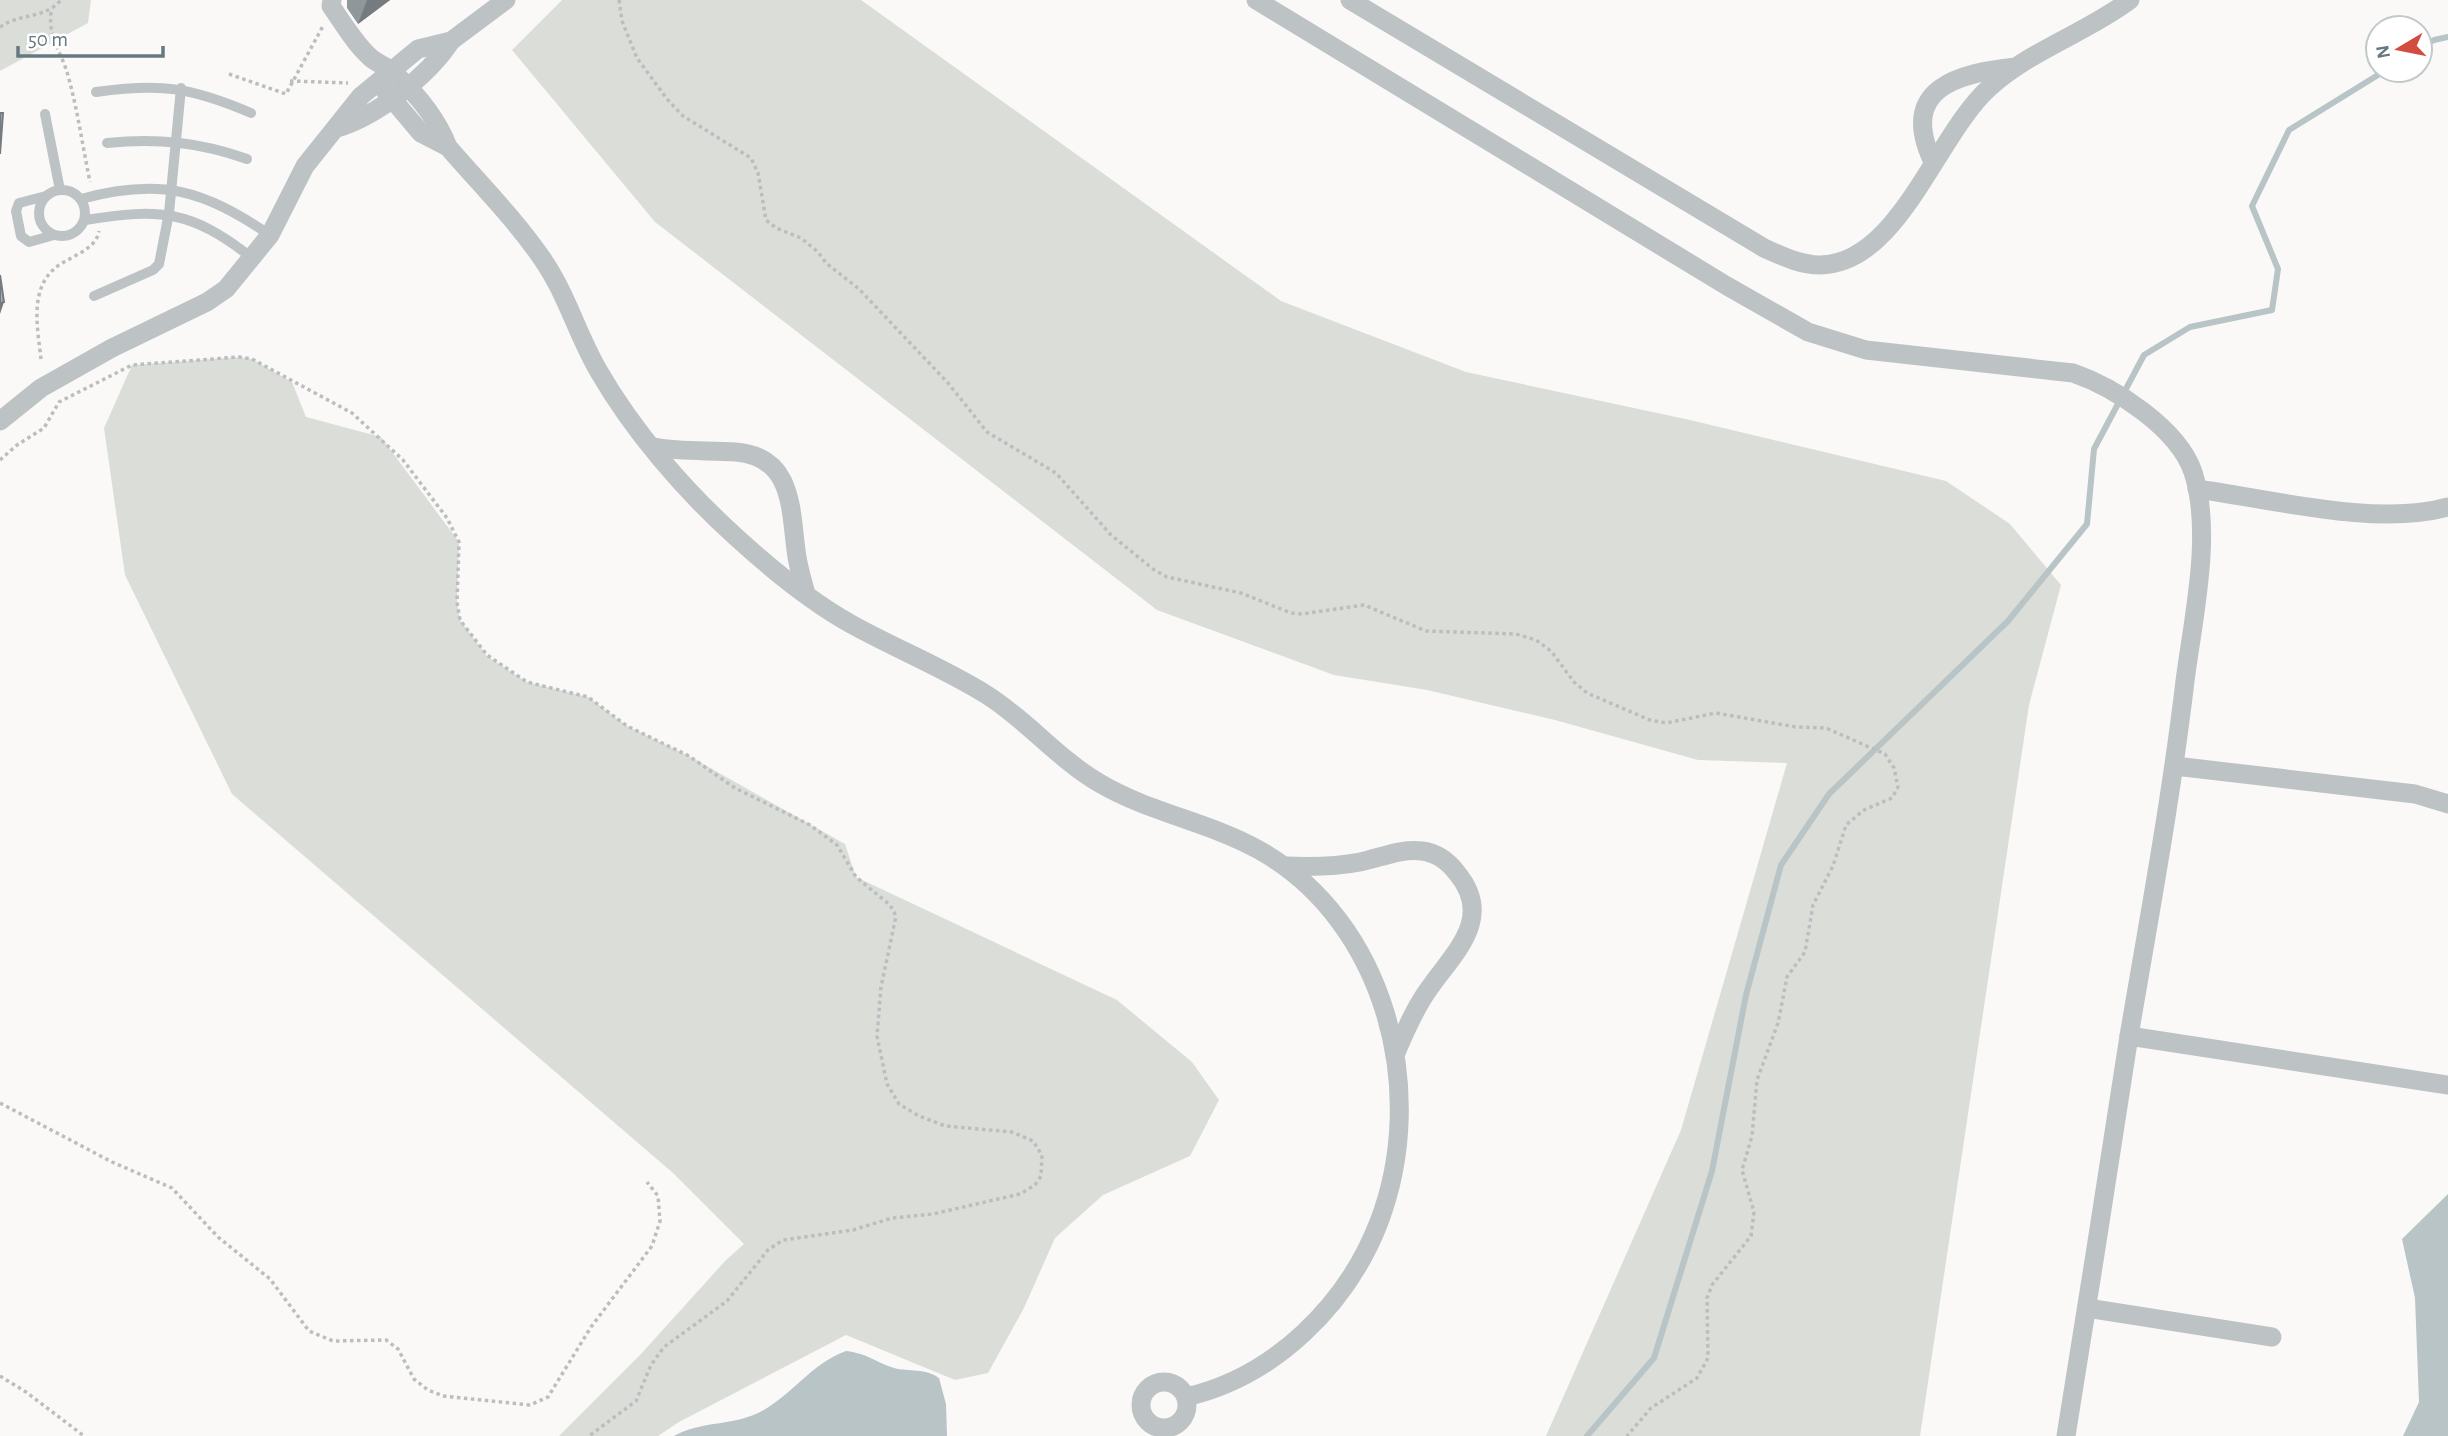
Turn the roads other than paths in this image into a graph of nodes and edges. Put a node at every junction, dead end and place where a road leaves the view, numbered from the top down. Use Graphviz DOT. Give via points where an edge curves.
graph roads {
  1 [pos="331,0"];
  2 [pos="506,0"];
  3 [pos="1256,0"];
  4 [pos="1350,0"];
  5 [pos="2130,0"];
  6 [pos="451,41"];
  7 [pos="2017,66"];
  8 [pos="385,76"];
  9 [pos="181,88"];
  10 [pos="96,92"];
  11 [pos="398,92"];
  12 [pos="251,113"];
  13 [pos="45,114"];
  14 [pos="337,128"];
  15 [pos="174,140"];
  16 [pos="107,143"];
  17 [pos="247,159"];
  18 [pos="1933,162"];
  19 [pos="170,189"];
  20 [pos="60,190"];
  21 [pos="46,196"];
  22 [pos="81,199"];
  23 [pos="169,213"];
  24 [pos="85,219"];
  25 [pos="270,234"];
  26 [pos="54,235"];
  27 [pos="252,258"];
  28 [pos="94,296"];
  29 [pos="0,421"];
  30 [pos="654,447"];
  31 [pos="2197,489"];
  32 [pos="2448,507"];
  33 [pos="806,594"];
  34 [pos="2175,766"];
  35 [pos="2448,790"];
  36 [pos="2415,794"];
  37 [pos="2448,804"];
  38 [pos="1286,866"];
  39 [pos="2129,1036"];
  40 [pos="1395,1055"];
  41 [pos="2448,1085"];
  42 [pos="2087,1308"];
  43 [pos="2272,1337"];
  44 [pos="1186,1397"];
  45 [pos="2066,1436"];
  1 -- 8 [label="street"];
  2 -- 6 [label="street"];
  3 -- 31 [label="street" via="1808,332 1866,350 2073,373 2100,386 2167,431 2192,469"];
  4 -- 18 [label="street" via="1764,248 1798,263 1836,264 1867,249 1884,235"];
  5 -- 7 [label="street"];
  6 -- 8 [label="street" via="418,49"];
  6 -- 11 [label="street" via="439,60"];
  7 -- 18 [label="street" via="1968,111"];
  7 -- 18 [label="street" via="1975,72 1939,88 1926,108 1923,127"];
  8 -- 11 [label="street"];
  8 -- 14 [label="street" via="361,96"];
  9 -- 10 [label="lane" via="146,85"];
  9 -- 12 [label="lane"];
  9 -- 15 [label="lane"];
  11 -- 14 [label="street" via="362,121"];
  11 -- 30 [label="street" via="421,133 448,147 541,257 598,370"];
  13 -- 20 [label="lane"];
  14 -- 25 [label="street" via="304,166"];
  15 -- 16 [label="lane"];
  15 -- 17 [label="lane"];
  15 -- 19 [label="lane"];
  19 -- 22 [label="lane"];
  19 -- 23 [label="lane"];
  19 -- 25 [label="lane" via="228,206"];
  20 -- 21 [label="lane"];
  20 -- 22 [label="lane"];
  21 -- 26 [label="lane" via="39,218"];
  21 -- 26 [label="lane" via="23,200 17,206 21,236 29,242"];
  22 -- 24 [label="lane"];
  23 -- 24 [label="lane"];
  23 -- 27 [label="lane" via="223,235"];
  23 -- 28 [label="lane" via="159,264"];
  24 -- 26 [label="lane" via="69,236"];
  25 -- 27 [label="street"];
  27 -- 29 [label="street" via="226,289 207,302 41,388"];
  30 -- 33 [label="street" via="734,536"];
  30 -- 33 [label="street" via="736,452 758,456 771,466 788,491"];
  31 -- 32 [label="street" via="2378,515"];
  31 -- 34 [label="street" via="2201,547"];
  33 -- 38 [label="street" via="845,621 992,698 1101,784 1133,801 1223,833"];
  34 -- 36 [label="street"];
  34 -- 39 [label="street"];
  35 -- 36 [label="street"];
  36 -- 37 [label="street"];
  38 -- 40 [label="street" via="1313,887 1362,959 1379,993"];
  38 -- 40 [label="street" via="1335,866 1423,851 1452,866 1468,887 1471,922 1466,936 1425,994"];
  39 -- 41 [label="street"];
  39 -- 42 [label="street"];
  40 -- 44 [label="street" via="1400,1148 1390,1193 1363,1256 1316,1323 1294,1342 1213,1391"];
  42 -- 43 [label="street"];
  42 -- 45 [label="street"];
}
